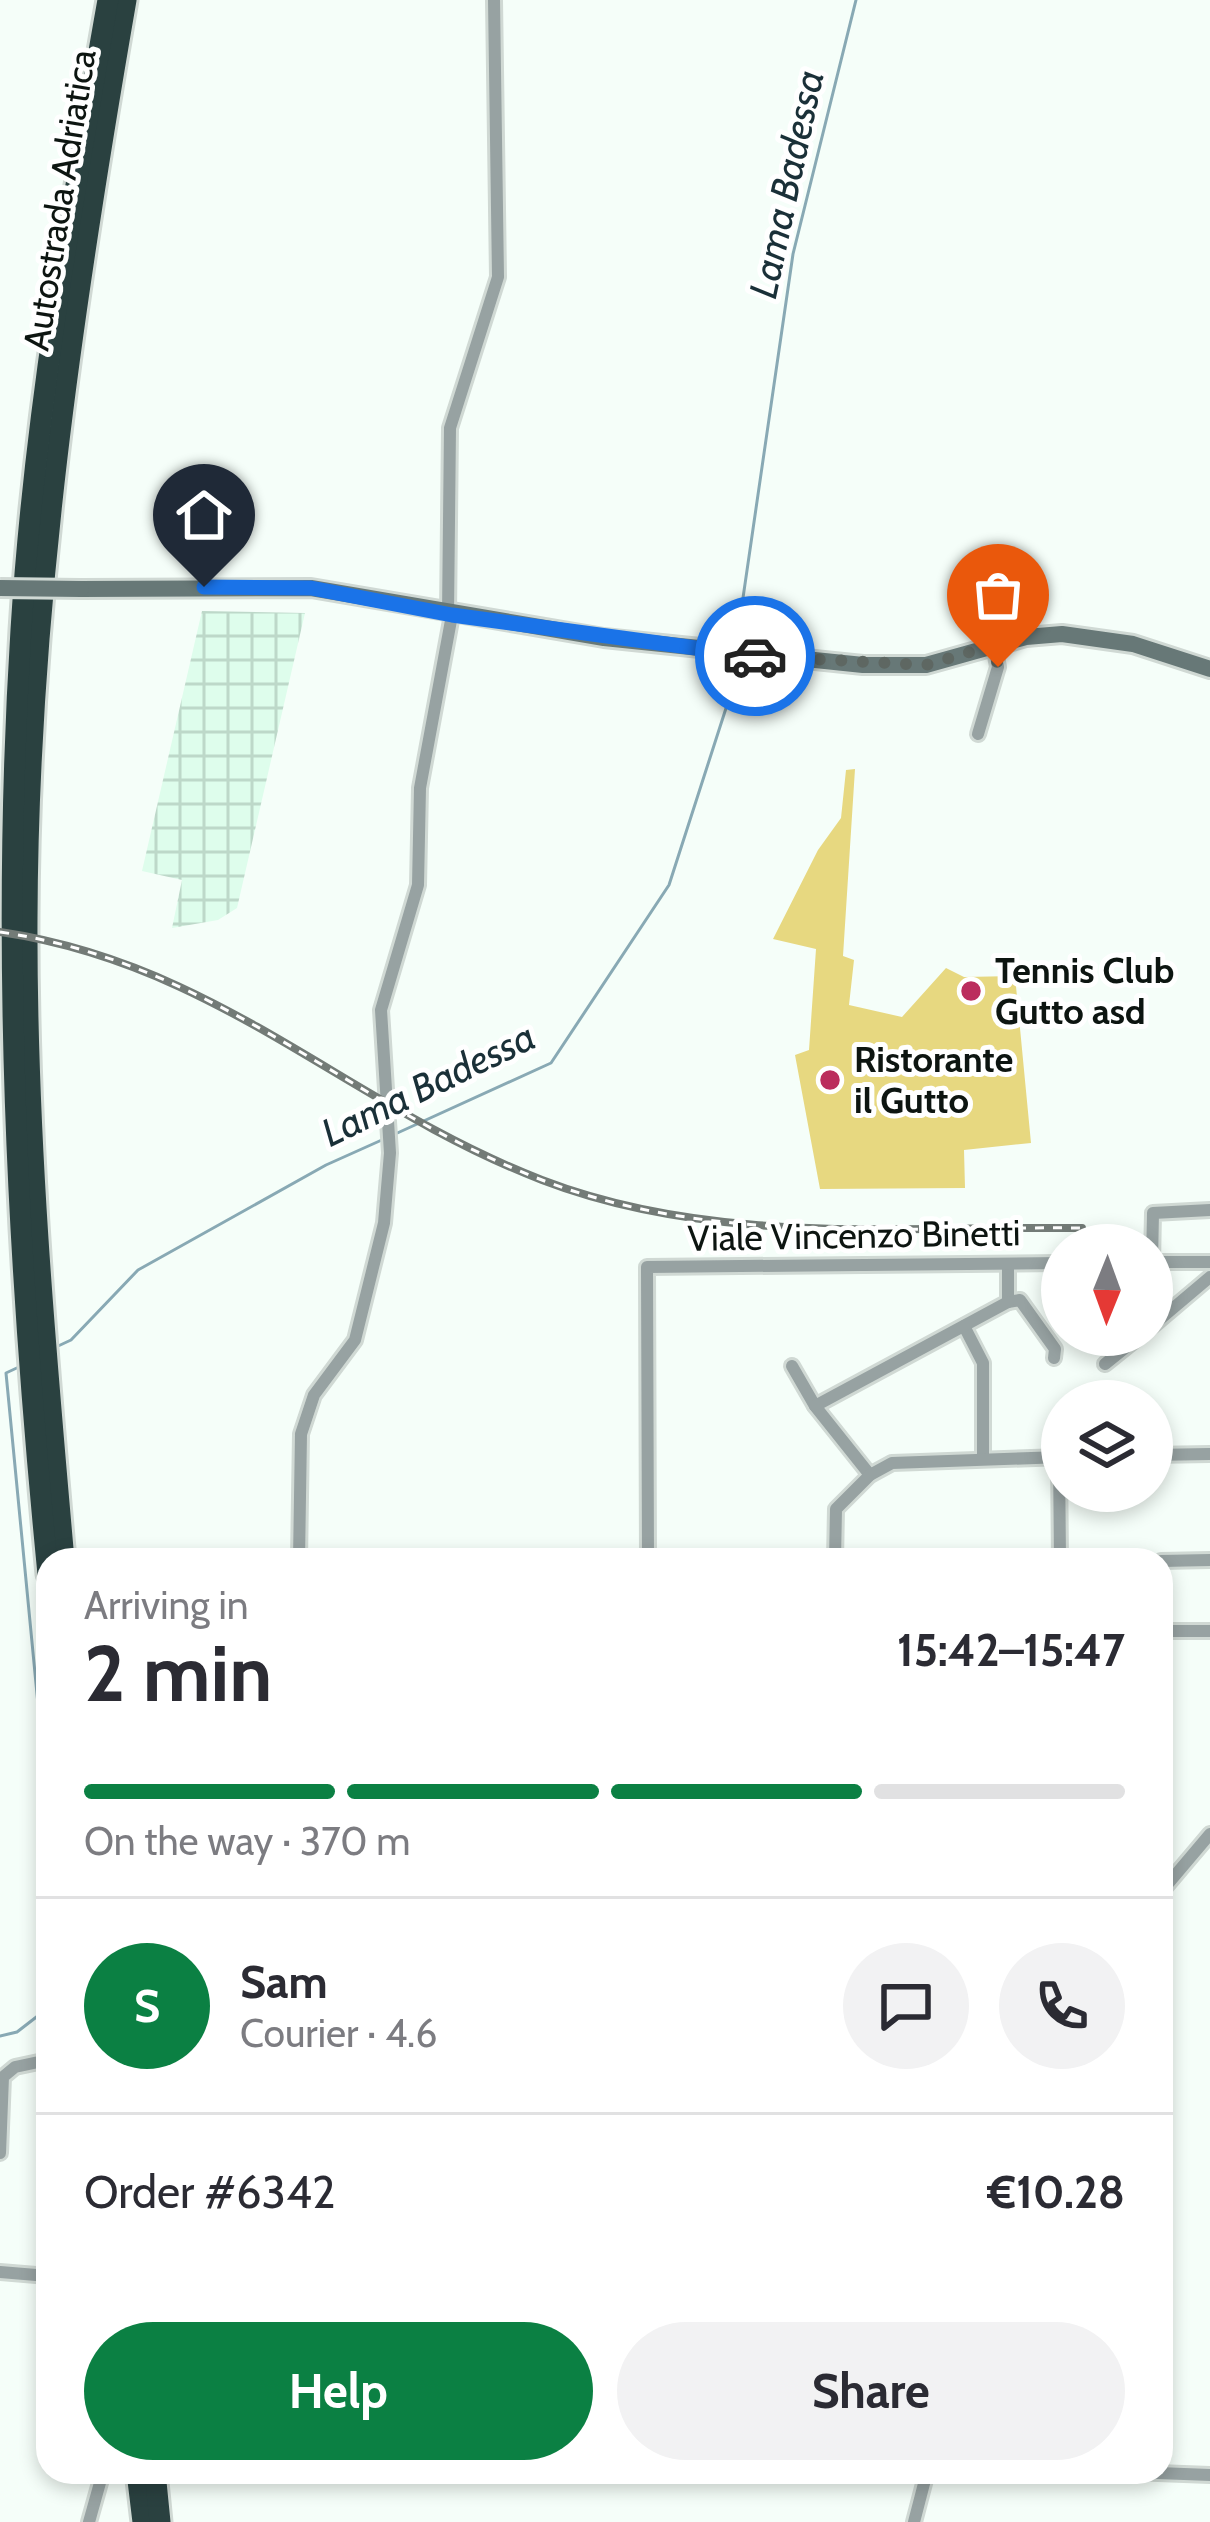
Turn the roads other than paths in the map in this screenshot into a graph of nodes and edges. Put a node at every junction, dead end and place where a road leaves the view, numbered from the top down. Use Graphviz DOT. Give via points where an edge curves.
graph roads {
  1 [pos="108,0"];
  2 [pos="126,0"];
  3 [pos="494,0"];
  4 [pos="0,588"];
  5 [pos="450,615"];
  6 [pos="994,645"];
  7 [pos="1210,670"];
  8 [pos="978,734"];
  9 [pos="1210,1210"];
  10 [pos="1153,1224"];
  11 [pos="1173,1262"];
  12 [pos="1210,1262"];
  13 [pos="1041,1263"];
  14 [pos="1008,1264"];
  15 [pos="1210,1277"];
  16 [pos="30,1281"];
  17 [pos="1008,1302"];
  18 [pos="1173,1308"];
  19 [pos="964,1326"];
  20 [pos="1115,1356"];
  21 [pos="1054,1358"];
  22 [pos="1105,1364"];
  23 [pos="792,1366"];
  24 [pos="38,1377"];
  25 [pos="815,1406"];
  26 [pos="1210,1454"];
  27 [pos="1173,1455"];
  28 [pos="1041,1457"];
  29 [pos="982,1458"];
  30 [pos="870,1475"];
  31 [pos="1060,1512"];
  32 [pos="47,1548"];
  33 [pos="62,1548"];
  34 [pos="299,1548"];
  35 [pos="648,1548"];
  36 [pos="835,1548"];
  37 [pos="1060,1548"];
  38 [pos="1210,1560"];
  39 [pos="1173,1561"];
  40 [pos="1173,1631"];
  41 [pos="1210,1631"];
  42 [pos="1210,1834"];
  43 [pos="1173,1878"];
  44 [pos="36,2063"];
  45 [pos="0,2153"];
  46 [pos="0,2272"];
  47 [pos="36,2275"];
  48 [pos="1173,2474"];
  49 [pos="1210,2475"];
  50 [pos="99,2484"];
  51 [pos="138,2484"];
  52 [pos="156,2484"];
  53 [pos="924,2484"];
  54 [pos="88,2522"];
  55 [pos="143,2522"];
  56 [pos="160,2522"];
  57 [pos="914,2522"];
  1 -- 16 [label="highway, Autostrada Adriatica" via="53,320 21,626 9,981"];
  2 -- 16 [label="highway, Autostrada Adriatica" via="65,361 37,649 27,916"];
  3 -- 5 [label="street" via="498,277 450,428"];
  4 -- 5 [label="main road, bridge" via="291,586"];
  5 -- 6 [label="main road" via="818,661 926,665"];
  5 -- 34 [label="street" via="420,788 418,885 381,1010 390,1153 384,1222 355,1340 314,1395 301,1434"];
  6 -- 7 [label="main road" via="1044,635 1097,638"];
  6 -- 8 [label="street" via="998,667"];
  9 -- 10 [label="street" via="1153,1213"];
  11 -- 12 [label="street"];
  13 -- 14 [label="street, Viale Vincenzo Binetti"];
  14 -- 17 [label="street"];
  14 -- 35 [label="street, Viale Vincenzo Binetti" via="647,1267"];
  15 -- 18 [label="street"];
  16 -- 24 [label="highway, Autostrada Adriatica"];
  17 -- 19 [label="street"];
  17 -- 21 [label="street" via="1020,1300"];
  19 -- 25 [label="street"];
  19 -- 29 [label="street" via="982,1363"];
  20 -- 22 [label="street"];
  23 -- 25 [label="street"];
  24 -- 32 [label="highway, Autostrada Adriatica"];
  24 -- 33 [label="highway, Autostrada Adriatica"];
  25 -- 30 [label="street"];
  26 -- 27 [label="street"];
  28 -- 29 [label="street"];
  29 -- 30 [label="street" via="913,1459"];
  30 -- 36 [label="street" via="836,1510"];
  31 -- 37 [label="street"];
  38 -- 39 [label="street"];
  40 -- 41 [label="street"];
  42 -- 43 [label="street"];
  44 -- 45 [label="street" via="3,2077"];
  46 -- 47 [label="street"];
  48 -- 49 [label="street"];
  50 -- 54 [label="street"];
  51 -- 55 [label="highway"];
  52 -- 56 [label="highway"];
  53 -- 57 [label="street"];
}
